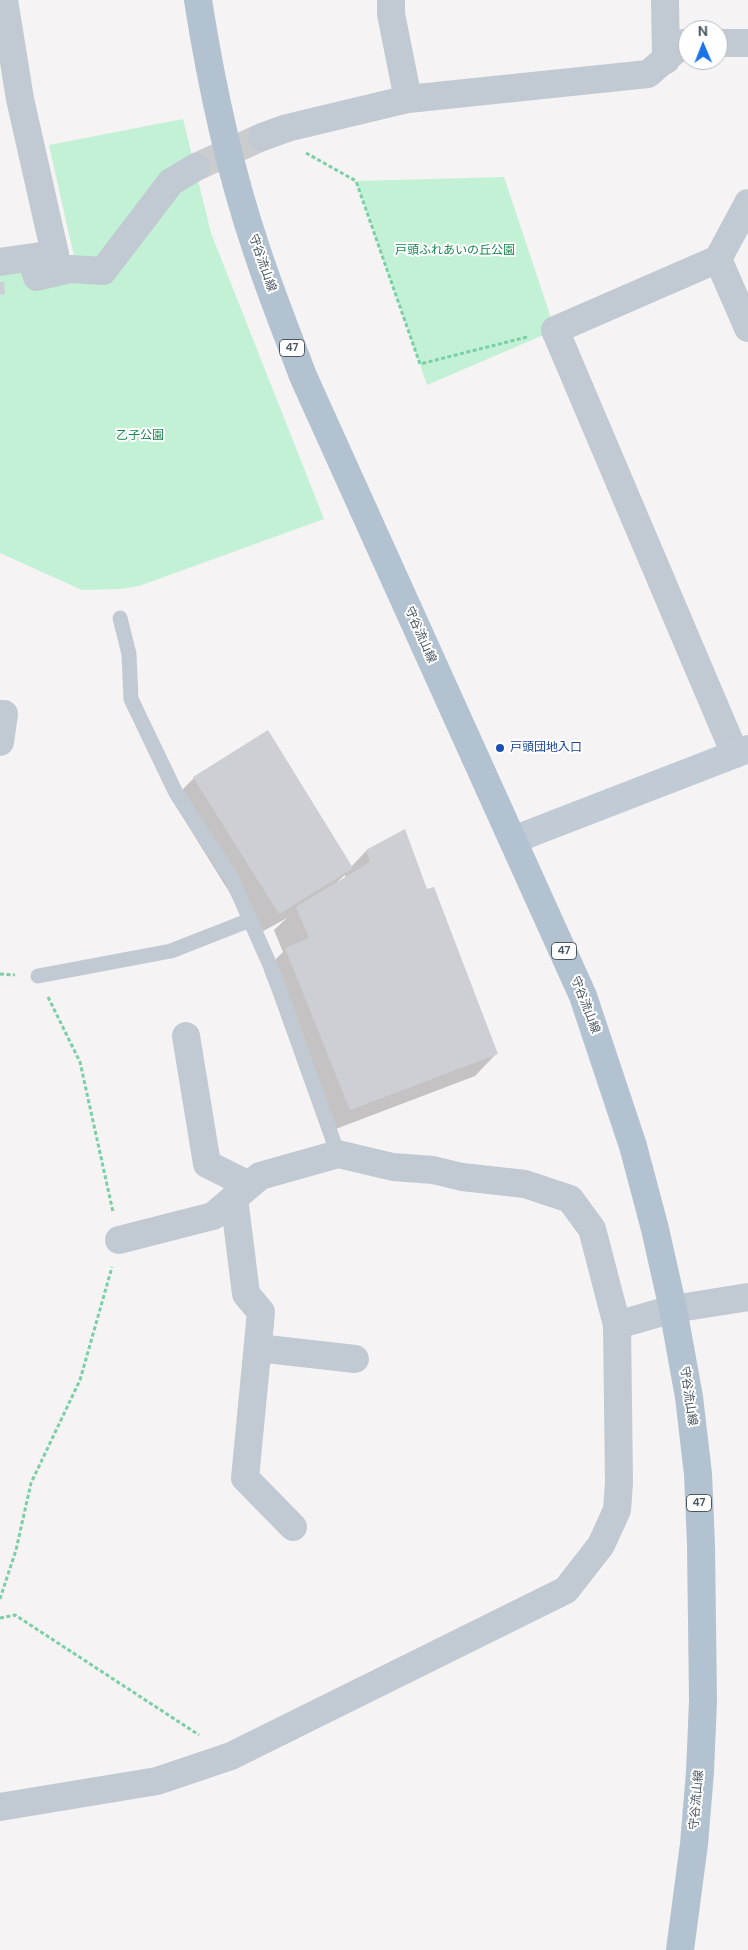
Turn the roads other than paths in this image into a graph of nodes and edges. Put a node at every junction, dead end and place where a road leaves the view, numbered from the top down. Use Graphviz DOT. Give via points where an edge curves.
graph roads {
  1 [pos="4,0"];
  2 [pos="198,0"];
  3 [pos="391,0"];
  4 [pos="665,0"];
  5 [pos="728,43"];
  6 [pos="748,43"];
  7 [pos="678,49"];
  8 [pos="666,60"];
  9 [pos="408,99"];
  10 [pos="10,101"];
  11 [pos="275,133"];
  12 [pos="196,167"];
  13 [pos="748,203"];
  14 [pos="31,258"];
  15 [pos="718,259"];
  16 [pos="0,262"];
  17 [pos="748,328"];
  18 [pos="120,618"];
  19 [pos="0,714"];
  20 [pos="0,742"];
  21 [pos="741,751"];
  22 [pos="514,840"];
  23 [pos="250,920"];
  24 [pos="38,976"];
  25 [pos="186,1036"];
  26 [pos="338,1154"];
  27 [pos="242,1192"];
  28 [pos="119,1240"];
  29 [pos="748,1297"];
  30 [pos="673,1309"];
  31 [pos="617,1325"];
  32 [pos="258,1348"];
  33 [pos="355,1359"];
  34 [pos="293,1527"];
  35 [pos="0,1807"];
  36 [pos="680,1950"];
  1 -- 10 [label="street"];
  2 -- 22 [label="main road, 守谷流山線 / 47" via="232,165 278,311 303,376"];
  3 -- 9 [label="street"];
  4 -- 8 [label="street"];
  5 -- 6 [label="street"];
  7 -- 8 [label="street"];
  8 -- 9 [label="street" via="648,74"];
  9 -- 11 [label="street"];
  10 -- 14 [label="street" via="55,254"];
  12 -- 14 [label="street" via="171,182 103,271 70,269 37,278"];
  13 -- 15 [label="street"];
  14 -- 16 [label="street"];
  15 -- 17 [label="street"];
  15 -- 21 [label="street" via="555,330"];
  18 -- 23 [label="lane" via="129,654 131,699 176,793 231,877"];
  19 -- 20 [label="street" via="4,714"];
  21 -- 22 [label="street"];
  22 -- 30 [label="main road, 守谷流山線 / 47" via="583,996 608,1065 633,1146"];
  23 -- 24 [label="lane" via="171,951"];
  23 -- 26 [label="lane" via="273,972"];
  25 -- 27 [label="street" via="207,1164"];
  26 -- 27 [label="street" via="260,1176"];
  26 -- 31 [label="street" via="393,1167 525,1184 570,1198 592,1229"];
  27 -- 28 [label="street" via="213,1216"];
  27 -- 32 [label="street" via="246,1294 261,1312"];
  29 -- 30 [label="street"];
  30 -- 31 [label="street"];
  30 -- 36 [label="main road, 守谷流山線 / 47" via="689,1397 698,1474 704,1620 700,1772"];
  31 -- 35 [label="street" via="617,1510 601,1545 566,1590 231,1756 157,1781"];
  32 -- 33 [label="street"];
  32 -- 34 [label="street" via="245,1478"];
}
